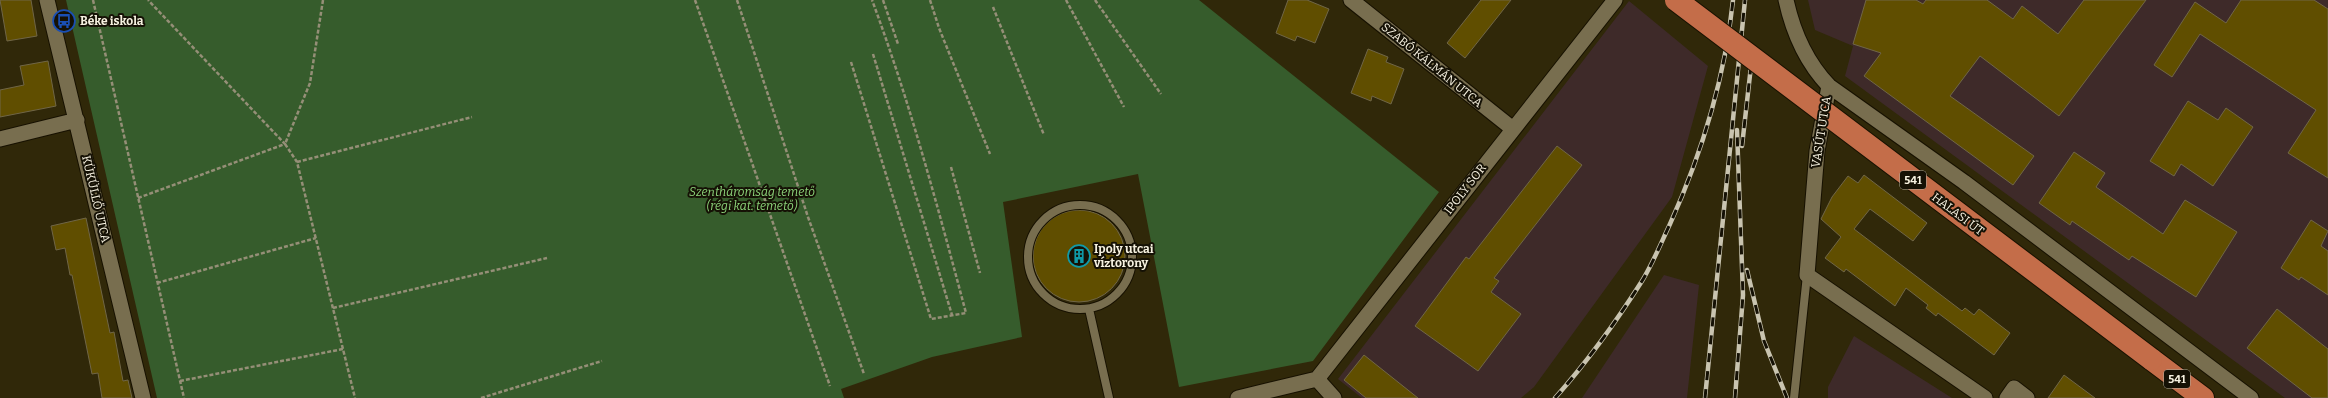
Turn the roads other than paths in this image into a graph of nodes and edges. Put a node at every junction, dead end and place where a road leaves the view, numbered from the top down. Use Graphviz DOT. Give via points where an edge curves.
graph roads {
  1 [pos="47,0"];
  2 [pos="1351,0"];
  3 [pos="1614,0"];
  4 [pos="1676,0"];
  5 [pos="1786,0"];
  6 [pos="1829,86"];
  7 [pos="77,120"];
  8 [pos="1513,129"];
  9 [pos="0,139"];
  10 [pos="1807,275"];
  11 [pos="1089,309"];
  12 [pos="1317,379"];
  13 [pos="144,398"];
  14 [pos="1109,398"];
  15 [pos="1238,398"];
  16 [pos="1334,398"];
  17 [pos="1794,398"];
  18 [pos="1985,398"];
  19 [pos="2007,398"];
  20 [pos="2027,398"];
  21 [pos="2203,398"];
  22 [pos="2250,398"];
  1 -- 7 [label="street, KÜKÜLLŐ UTCA"];
  2 -- 8 [label="street, SZABÓ KÁLMÁN UTCA"];
  3 -- 8 [label="street, IPOLY SOR"];
  4 -- 21 [label="main road, HALASI ÚT / 541, bridge"];
  5 -- 6 [label="street, VASÚT UTCA" via="1803,50 1812,66"];
  6 -- 10 [label="street, VASÚT UTCA" via="1817,151"];
  6 -- 22 [label="street" via="1964,182"];
  7 -- 9 [label="street"];
  7 -- 13 [label="street, KÜKÜLLŐ UTCA"];
  8 -- 12 [label="street, IPOLY SOR"];
  10 -- 17 [label="lane"];
  10 -- 18 [label="street"];
  11 -- 11 [label="lane" via="1112,298 1125,283 1132,264 1131,245 1123,227 1109,213 1091,206 1072,205 1053,212 1038,226 1030,244 1028,264 1035,282 1048,298 1066,307"];
  11 -- 14 [label="lane"];
  12 -- 15 [label="street"];
  12 -- 16 [label="street"];
  19 -- 20 [label="street" via="2014,388"];
}
